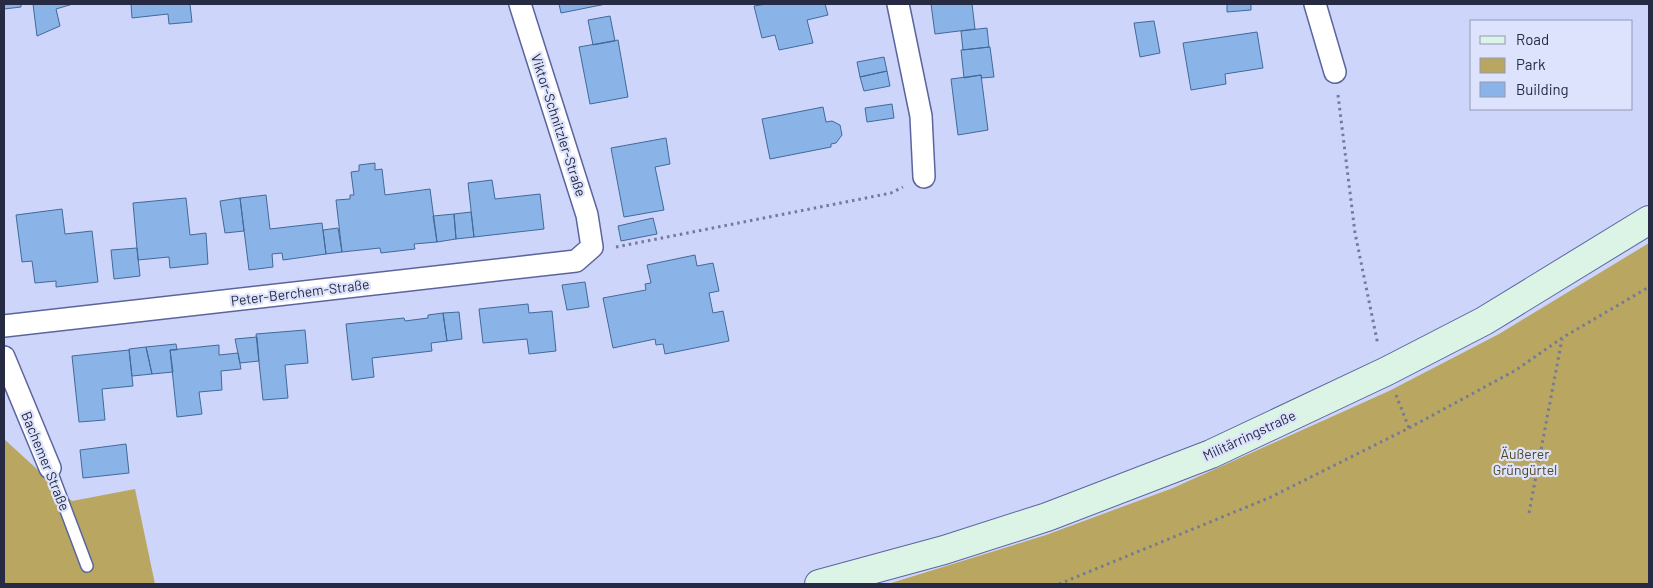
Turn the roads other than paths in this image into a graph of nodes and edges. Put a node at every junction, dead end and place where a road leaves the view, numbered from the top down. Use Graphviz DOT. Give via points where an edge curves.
graph roads {
  1 [pos="520,4"];
  2 [pos="898,4"];
  3 [pos="1315,4"];
  4 [pos="1335,72"];
  5 [pos="924,177"];
  6 [pos="1649,220"];
  7 [pos="592,247"];
  8 [pos="4,326"];
  9 [pos="4,357"];
  10 [pos="50,468"];
  11 [pos="86,566"];
  12 [pos="819,584"];
  1 -- 7 [label="street, Viktor-Schnitzler-Straße" via="587,214"];
  2 -- 5 [label="street" via="921,116"];
  3 -- 4 [label="street"];
  6 -- 12 [label="main road, Militärringstraße" via="1484,321 1211,454 1047,517 944,550"];
  7 -- 8 [label="street, Peter-Berchem-Straße" via="576,260"];
  9 -- 10 [label="street, Bachemer Straße"];
  10 -- 11 [label="lane, Bachemer Straße"];
}
